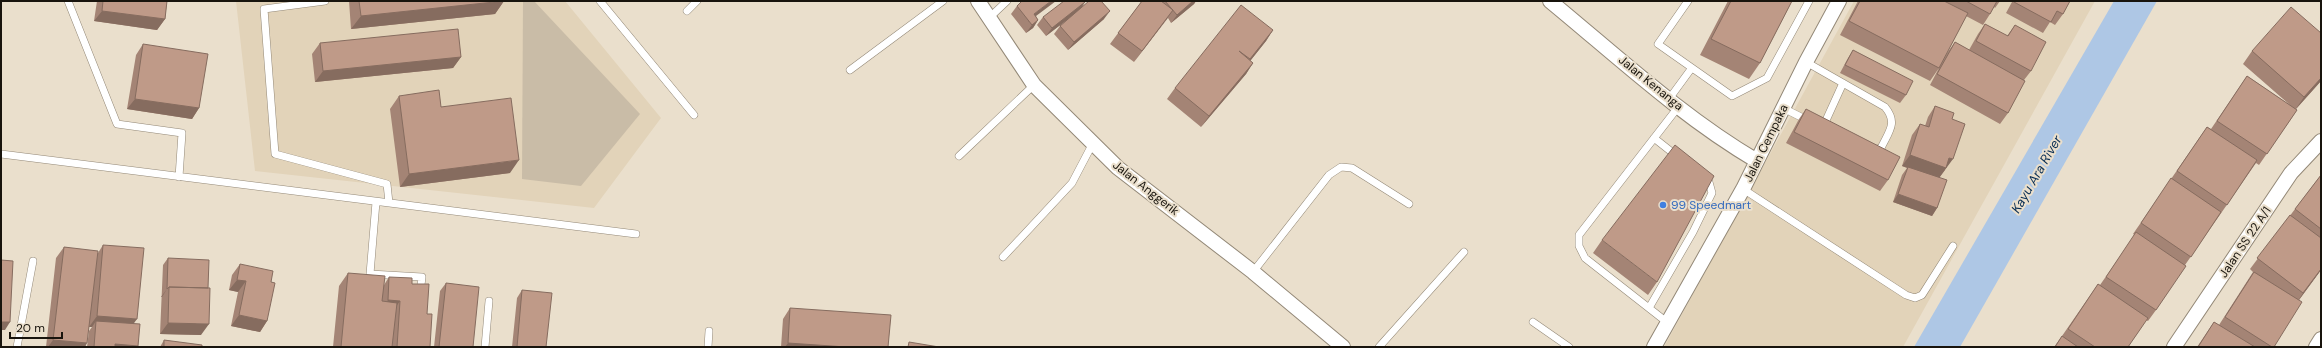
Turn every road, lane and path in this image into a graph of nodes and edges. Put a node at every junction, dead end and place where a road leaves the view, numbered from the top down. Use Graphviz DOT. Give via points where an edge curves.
graph roads {
  1 [pos="68,1"];
  2 [pos="325,1"];
  3 [pos="600,1"];
  4 [pos="697,1"];
  5 [pos="943,1"];
  6 [pos="978,1"];
  7 [pos="1007,1"];
  8 [pos="1550,1"];
  9 [pos="1688,1"];
  10 [pos="1809,1"];
  11 [pos="1840,1"];
  12 [pos="687,11"];
  13 [pos="989,18"];
  14 [pos="1806,62"];
  15 [pos="1691,69"];
  16 [pos="850,70"];
  17 [pos="1844,83"];
  18 [pos="1034,85"];
  19 [pos="1674,102"];
  20 [pos="1783,108"];
  21 [pos="694,115"];
  22 [pos="1654,138"];
  23 [pos="2321,141"];
  24 [pos="1093,143"];
  25 [pos="1864,147"];
  26 [pos="1,154"];
  27 [pos="959,156"];
  28 [pos="1756,161"];
  29 [pos="1684,162"];
  30 [pos="1696,172"];
  31 [pos="179,177"];
  32 [pos="1743,189"];
  33 [pos="376,202"];
  34 [pos="389,203"];
  35 [pos="1409,204"];
  36 [pos="636,234"];
  37 [pos="1953,246"];
  38 [pos="1464,252"];
  39 [pos="1003,257"];
  40 [pos="33,261"];
  41 [pos="1253,272"];
  42 [pos="420,298"];
  43 [pos="489,301"];
  44 [pos="1649,308"];
  45 [pos="1534,322"];
  46 [pos="1668,323"];
  47 [pos="709,332"];
  48 [pos="2321,339"];
  49 [pos="17,347"];
  50 [pos="485,347"];
  51 [pos="708,347"];
  52 [pos="1343,347"];
  53 [pos="1379,347"];
  54 [pos="1569,347"];
  55 [pos="1654,347"];
  56 [pos="2174,347"];
  57 [pos="2316,347"];
  1 -- 31 [label="lane" via="117,124 182,133"];
  2 -- 34 [label="lane" via="264,9 275,154 387,184"];
  3 -- 21 [label="lane"];
  4 -- 12 [label="lane"];
  5 -- 16 [label="lane"];
  6 -- 13 [label="street, Jalan Anggerik"];
  7 -- 13 [label="lane"];
  8 -- 19 [label="street, Jalan Kenanga"];
  9 -- 15 [label="lane" via="1658,44"];
  10 -- 15 [label="lane" via="1767,78 1732,96"];
  11 -- 14 [label="street, Jalan Cempaka"];
  13 -- 18 [label="street, Jalan Anggerik"];
  14 -- 17 [label="lane"];
  14 -- 20 [label="street, Jalan Cempaka"];
  15 -- 19 [label="lane"];
  17 -- 20 [label="lane" via="1826,129"];
  17 -- 25 [label="lane" via="1885,107 1892,115 1893,122 1881,148 1874,150"];
  18 -- 24 [label="street, Jalan Anggerik"];
  18 -- 27 [label="lane"];
  19 -- 22 [label="lane"];
  19 -- 28 [label="street, Jalan Kenanga" via="1728,144"];
  20 -- 28 [label="street, Jalan Cempaka"];
  22 -- 29 [label="lane"];
  22 -- 44 [label="lane" via="1579,235 1579,246 1584,258"];
  23 -- 56 [label="street, Jalan SS 22 A/1" via="2291,173"];
  24 -- 39 [label="lane" via="1072,183"];
  24 -- 41 [label="street, Jalan Anggerik" via="1118,168"];
  26 -- 31 [label="lane"];
  28 -- 32 [label="street, Jalan Cempaka"];
  30 -- 44 [label="lane" via="1709,182 1712,193 1693,232"];
  31 -- 33 [label="lane"];
  32 -- 37 [label="lane" via="1906,296 1915,298 1922,295"];
  32 -- 46 [label="street, Jalan Cempaka"];
  33 -- 34 [label="lane"];
  33 -- 42 [label="lane" via="370,274 422,277"];
  34 -- 36 [label="lane"];
  35 -- 41 [label="lane" via="1352,168 1341,167 1329,175"];
  38 -- 53 [label="lane"];
  40 -- 49 [label="lane"];
  41 -- 52 [label="street, Jalan Anggerik"];
  43 -- 50 [label="lane"];
  44 -- 46 [label="lane"];
  45 -- 54 [label="lane"];
  46 -- 55 [label="street, Jalan Cempaka"];
  47 -- 51 [label="lane"];
  48 -- 57 [label="street"];
}
